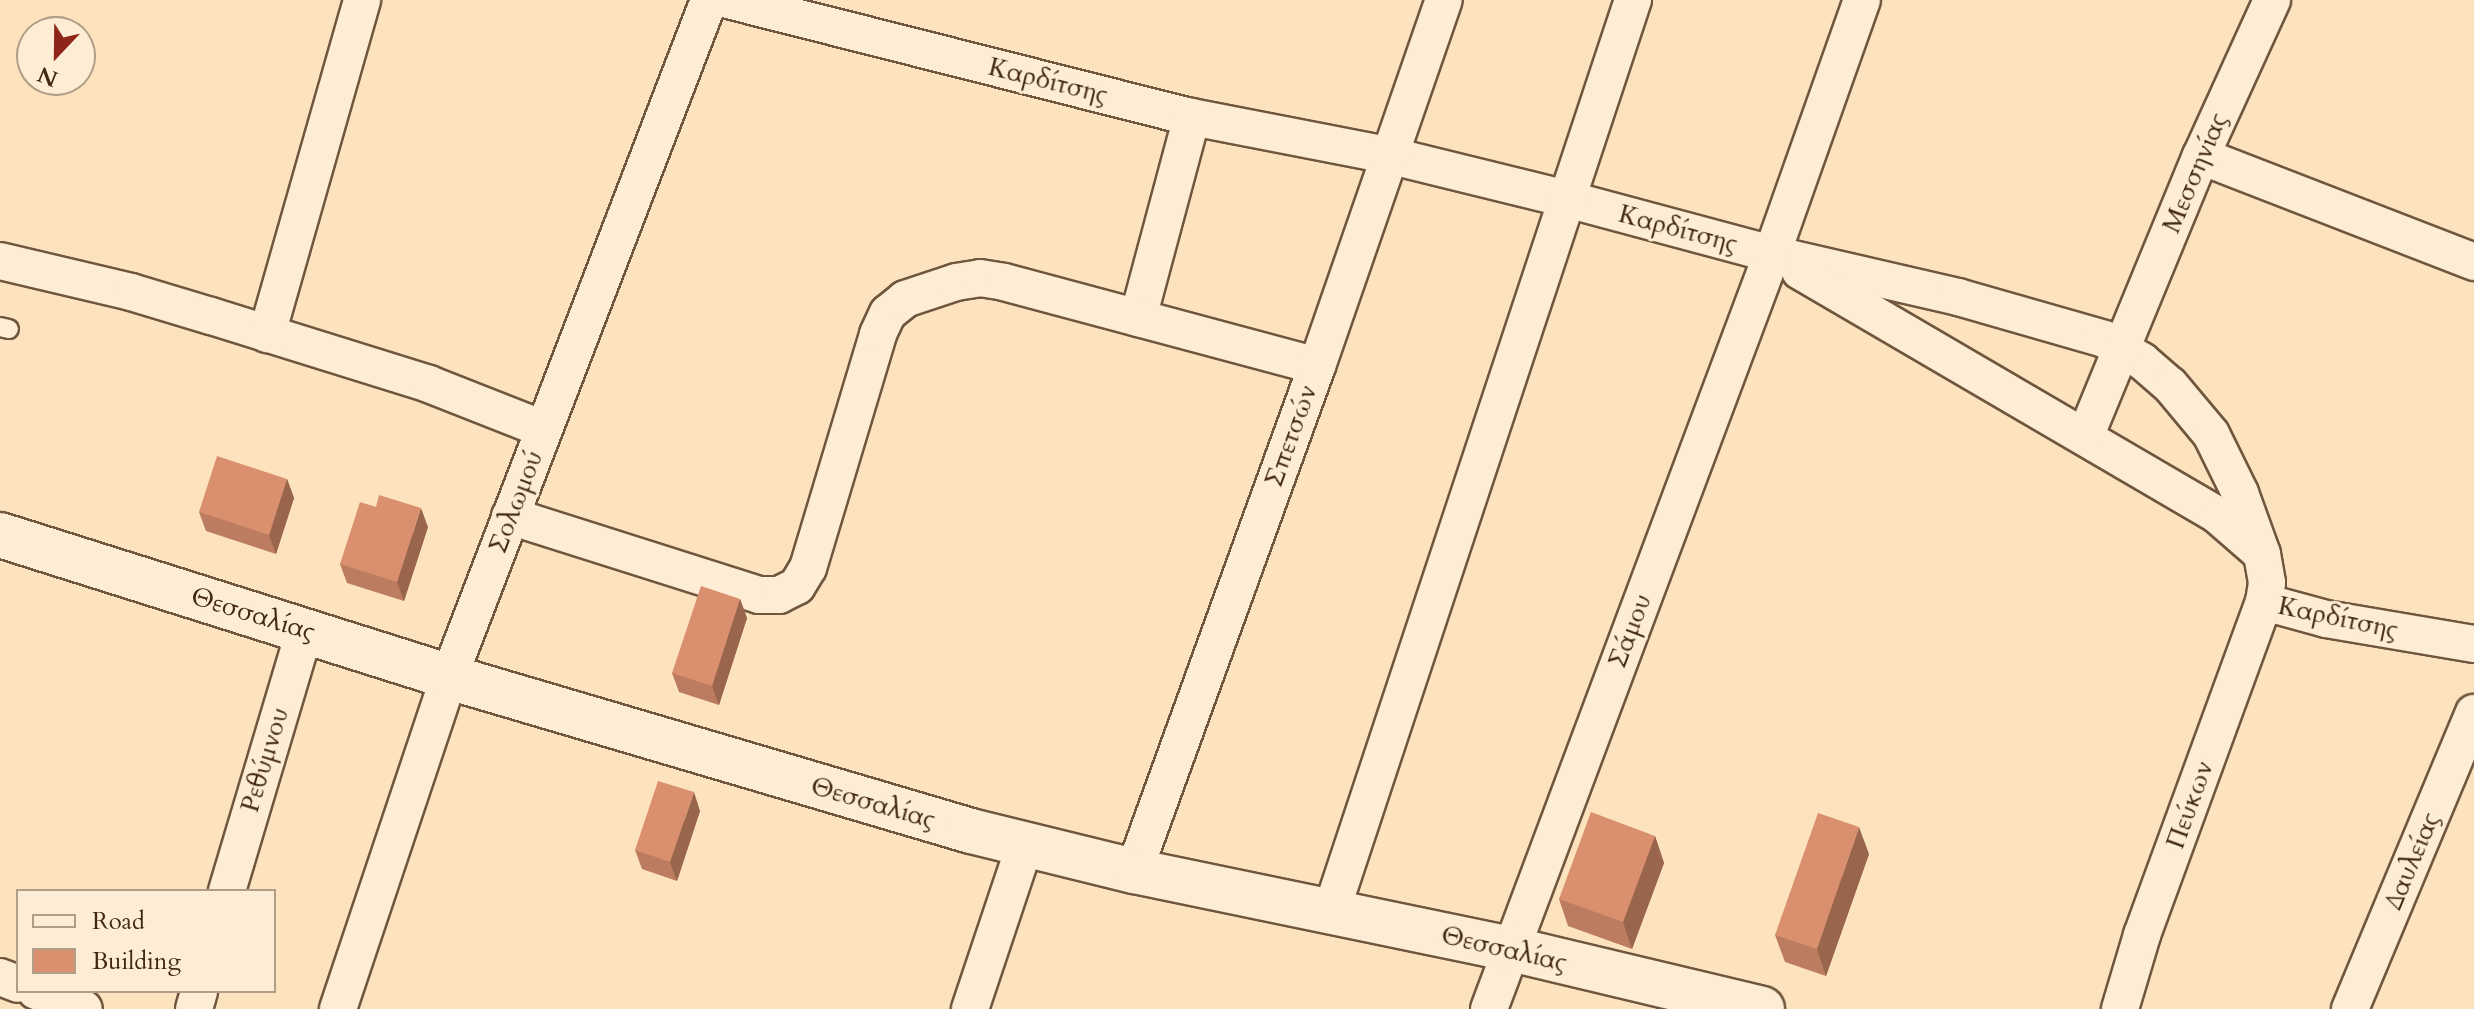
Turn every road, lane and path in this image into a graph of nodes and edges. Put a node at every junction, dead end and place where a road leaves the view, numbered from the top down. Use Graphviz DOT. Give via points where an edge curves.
graph roads {
  1 [pos="362,0"];
  2 [pos="709,0"];
  3 [pos="728,0"];
  4 [pos="1444,0"];
  5 [pos="1633,0"];
  6 [pos="1862,0"];
  7 [pos="2272,0"];
  8 [pos="1192,117"];
  9 [pos="1388,155"];
  10 [pos="2201,156"];
  11 [pos="1567,199"];
  12 [pos="1772,254"];
  13 [pos="0,261"];
  14 [pos="2474,262"];
  15 [pos="1138,318"];
  16 [pos="267,334"];
  17 [pos="2122,348"];
  18 [pos="1317,366"];
  19 [pos="543,429"];
  20 [pos="2085,437"];
  21 [pos="510,516"];
  22 [pos="0,535"];
  23 [pos="2262,554"];
  24 [pos="2264,602"];
  25 [pos="305,630"];
  26 [pos="2474,644"];
  27 [pos="449,677"];
  28 [pos="2474,713"];
  29 [pos="1025,845"];
  30 [pos="1134,871"];
  31 [pos="228,889"];
  32 [pos="1331,912"];
  33 [pos="1511,949"];
  34 [pos="41,993"];
  35 [pos="1708,1003"];
  36 [pos="84,1009"];
  37 [pos="338,1009"];
  38 [pos="970,1009"];
  39 [pos="1489,1009"];
  40 [pos="1762,1009"];
  41 [pos="2120,1009"];
  42 [pos="2350,1009"];
  1 -- 16 [label="street"];
  2 -- 19 [label="street, Σολωμού"];
  3 -- 8 [label="street, Καρδίτσης"];
  4 -- 9 [label="street, Σπετσών"];
  5 -- 11 [label="street"];
  6 -- 12 [label="street, Σάμου"];
  7 -- 10 [label="street, Μεσσηνίας"];
  8 -- 9 [label="street, Καρδίτσης"];
  8 -- 15 [label="street"];
  9 -- 11 [label="street, Καρδίτσης"];
  9 -- 18 [label="street, Σπετσών"];
  10 -- 14 [label="street"];
  10 -- 17 [label="street, Μεσσηνίας"];
  11 -- 12 [label="street, Καρδίτσης"];
  11 -- 32 [label="street"];
  12 -- 17 [label="street, Καρδίτσης" via="1972,301"];
  12 -- 20 [label="street"];
  12 -- 33 [label="street, Σάμου"];
  13 -- 16 [label="street" via="131,292"];
  15 -- 18 [label="street"];
  15 -- 21 [label="street" via="980,278 905,299 888,313 878,334 808,568 797,586 779,595 759,595"];
  16 -- 19 [label="street" via="429,384"];
  17 -- 20 [label="street, Μεσσηνίας"];
  17 -- 23 [label="street, Καρδίτσης" via="2170,385 2211,434"];
  18 -- 30 [label="street, Σπετσών"];
  19 -- 21 [label="street, Σολωμού"];
  20 -- 23 [label="street" via="2216,514"];
  21 -- 27 [label="street, Σολωμού"];
  22 -- 25 [label="street, Θεσσαλίας"];
  23 -- 24 [label="street, Καρδίτσης"];
  24 -- 26 [label="street, Καρδίτσης" via="2326,619"];
  24 -- 41 [label="street, Πεύκων"];
  25 -- 27 [label="street, Θεσσαλίας"];
  25 -- 31 [label="street, Ρεθύμνου"];
  27 -- 29 [label="street, Θεσσαλίας"];
  27 -- 37 [label="street, Σολωμού"];
  28 -- 42 [label="street, Δαυλείας"];
  29 -- 30 [label="street, Θεσσαλίας"];
  29 -- 38 [label="street"];
  30 -- 32 [label="street, Θεσσαλίας"];
  32 -- 33 [label="street, Θεσσαλίας"];
  33 -- 35 [label="street, Θεσσαλίας"];
  33 -- 39 [label="street, Σάμου"];
  34 -- 36 [label="street"];
  35 -- 40 [label="street, Θεσσαλίας"];
}
